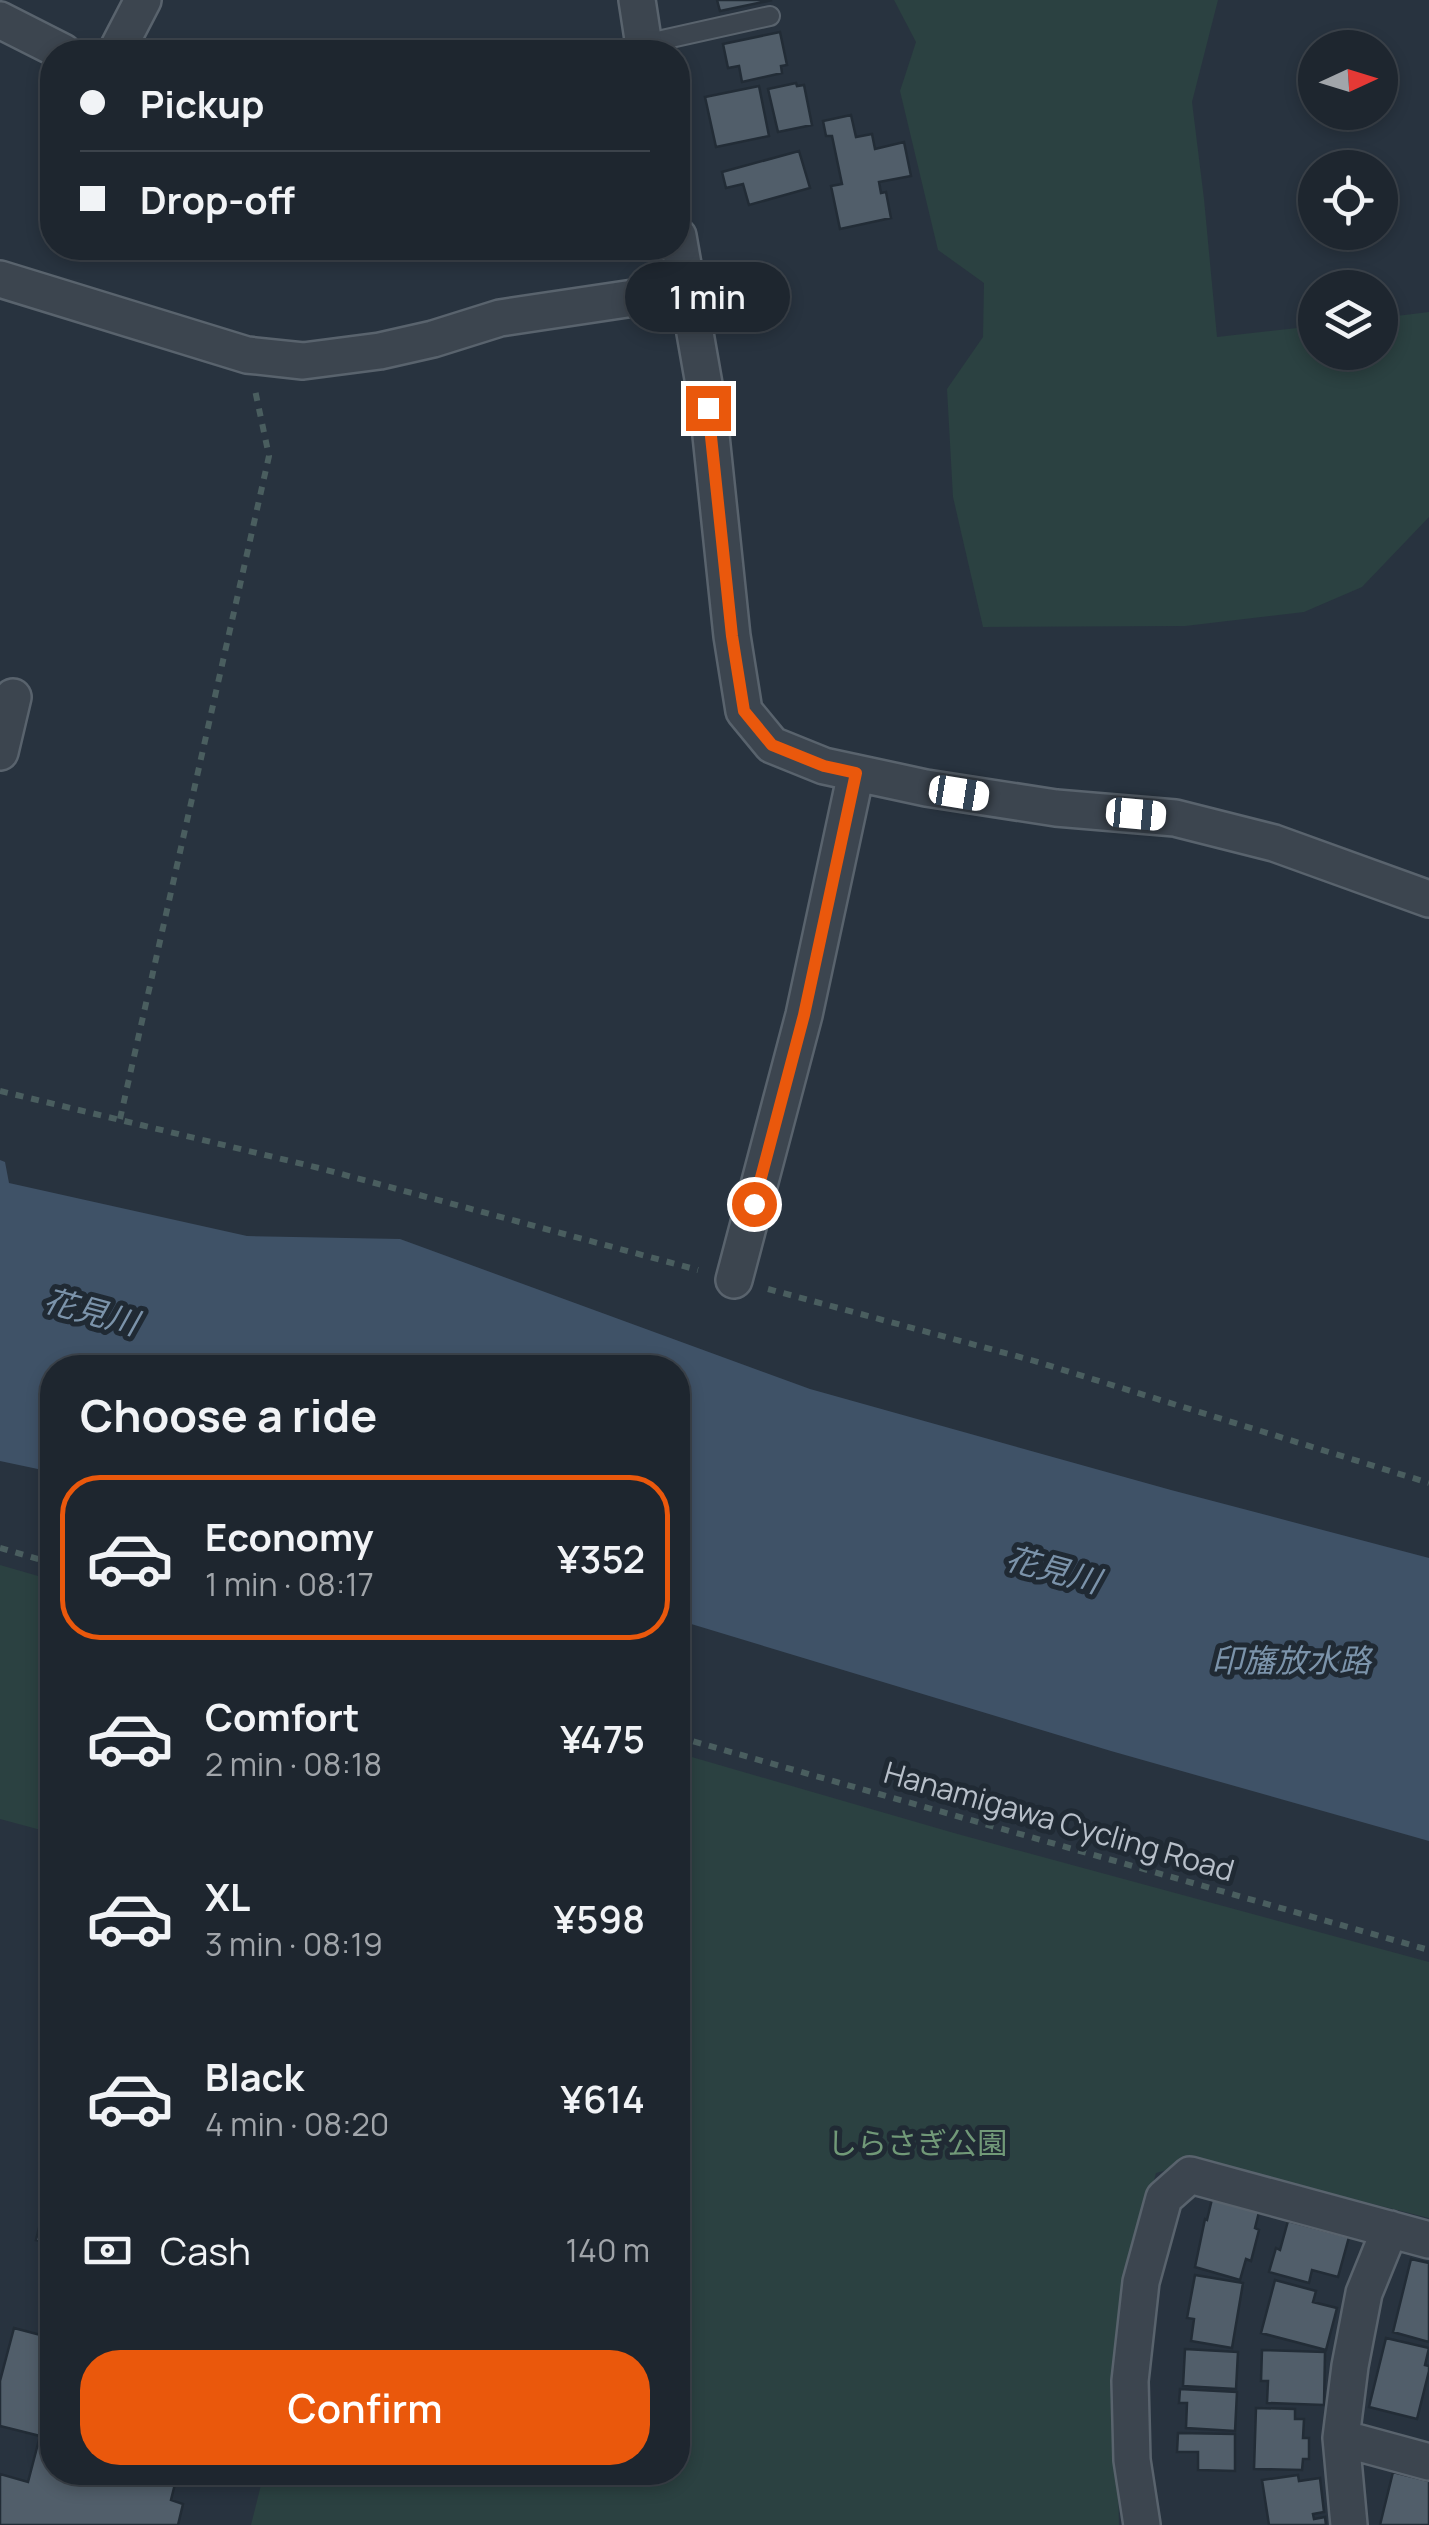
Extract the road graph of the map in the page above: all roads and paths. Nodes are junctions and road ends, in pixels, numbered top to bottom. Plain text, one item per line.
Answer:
1 (143, 0) edge
2 (637, 0) edge
3 (770, 16) dead end
4 (0, 20) edge
5 (40, 40) edge
6 (122, 40) edge
7 (643, 40) edge
8 (676, 40) edge
9 (682, 260) edge
10 (0, 278) edge
11 (687, 290) junction
12 (247, 355) junction
13 (13, 698) dead end
14 (0, 752) edge
15 (856, 773) junction
16 (1429, 899) edge
17 (120, 1119) dead end
18 (734, 1280) dead end
19 (0, 1548) edge
20 (40, 1560) edge
21 (690, 1740) edge
22 (1429, 1950) edge
23 (1390, 2230) junction
24 (1429, 2240) edge
25 (1341, 2438) junction
26 (1429, 2462) edge
27 (1142, 2525) edge
28 (1349, 2525) edge

1 - 6 street
2 - 7 street
3 - 8 lane
4 - 5 street
9 - 11 street
10 - 12 street
11 - 12 street
11 - 15 street
12 - 17 path
13 - 14 street
15 - 16 street
15 - 18 street
19 - 20 path
21 - 22 path, Hanamigawa Cycling Road
23 - 24 street
23 - 25 street
23 - 27 street
25 - 26 street
25 - 28 street

